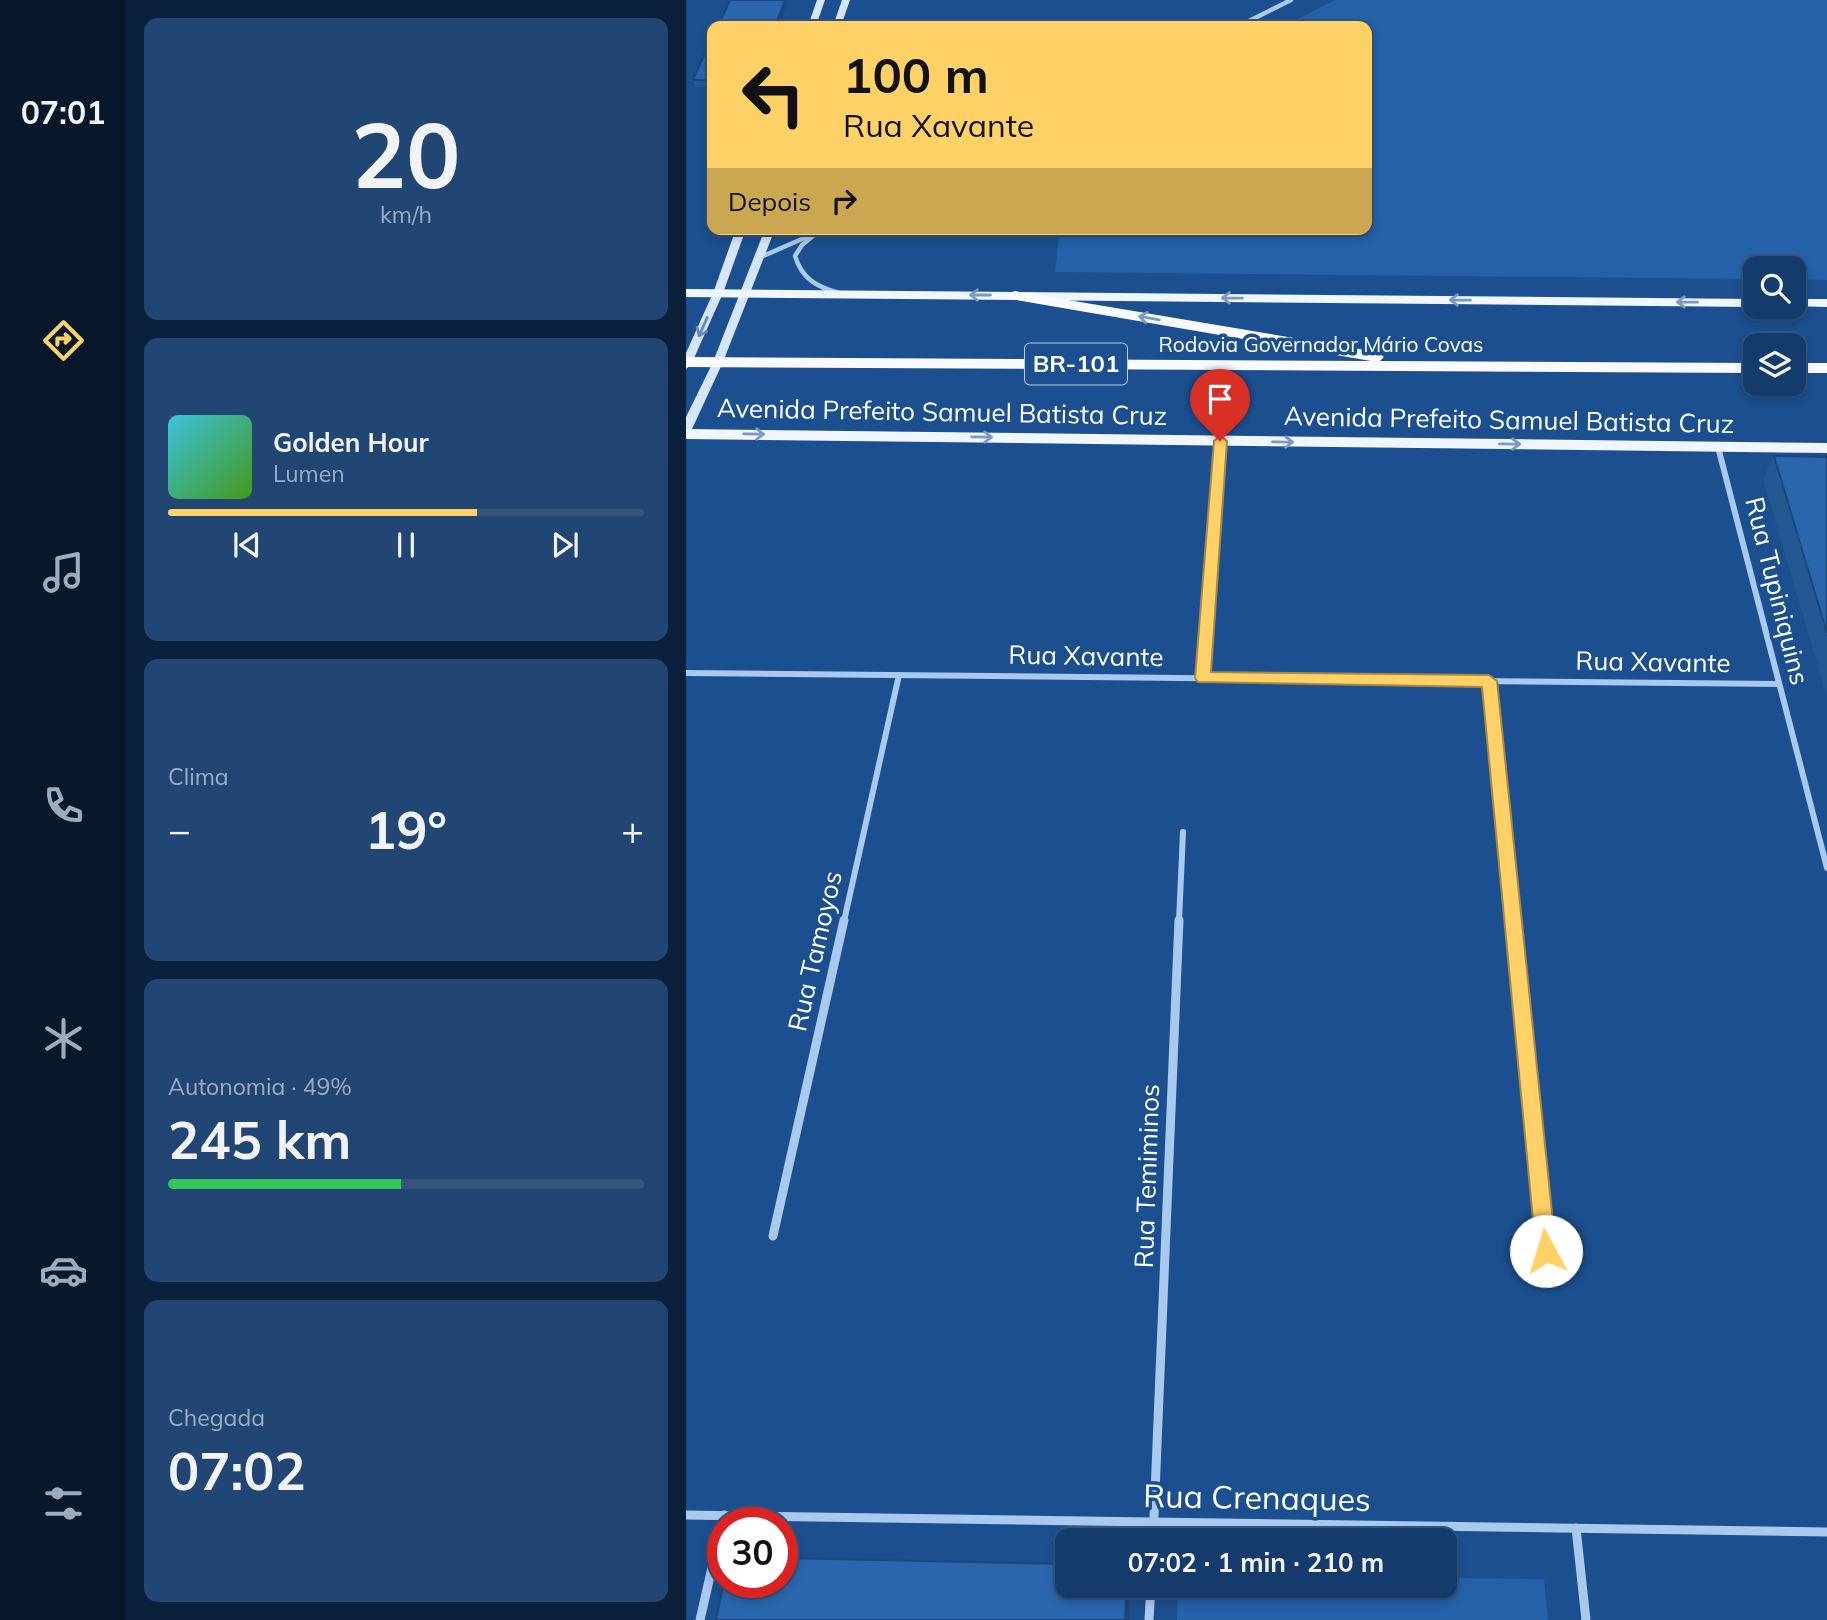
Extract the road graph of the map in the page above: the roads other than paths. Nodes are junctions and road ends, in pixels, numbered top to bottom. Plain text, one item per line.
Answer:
1 (821, 0) edge
2 (846, 0) edge
3 (1292, 0) edge
4 (814, 21) edge
5 (839, 21) edge
6 (1248, 21) edge
7 (739, 235) edge
8 (768, 235) edge
9 (811, 235) edge
10 (816, 235) edge
11 (761, 257) junction
12 (686, 293) edge
13 (718, 293) junction
14 (746, 293) junction
15 (847, 294) junction
16 (1016, 296) junction
17 (1743, 303) edge
18 (1806, 303) edge
19 (1827, 303) edge
20 (718, 362) junction
21 (686, 363) edge
22 (1434, 366) junction
23 (1743, 368) edge
24 (1806, 368) edge
25 (1827, 368) edge
26 (686, 431) edge
27 (1220, 441) junction
28 (1718, 447) junction
29 (1827, 448) edge
30 (686, 673) edge
31 (899, 675) junction
32 (1203, 678) junction
33 (1489, 681) junction
34 (1779, 684) junction
35 (1183, 832) dead end
36 (1827, 868) edge
37 (773, 1236) dead end
38 (1546, 1251) dead end
39 (686, 1515) edge
40 (707, 1516) edge
41 (798, 1517) edge
42 (1154, 1522) junction
43 (1154, 1528) edge
44 (1576, 1528) junction
45 (1827, 1532) edge
46 (707, 1590) edge
47 (1150, 1598) edge
48 (700, 1620) edge
49 (1149, 1620) edge
50 (1586, 1620) edge

1 - 4 main road
2 - 5 main road
3 - 6 street
7 - 13 main road
8 - 11 main road
9 - 11 street
10 - 15 street
11 - 14 main road
12 - 13 main road
13 - 14 main road
13 -> 21 main road
14 - 15 main road
14 - 20 main road
16 -> 15 main road
17 -> 16 main road
22 -> 16 highway
18 - 19 main road
20 - 21 highway, BR-101
20 - 22 highway, Rodovia Governador Mário Covas / BR-101
20 - 26 main road
22 - 23 highway, Rodovia Governador Mário Covas / BR-101
24 - 25 highway
26 -> 27 main road, Avenida Prefeito Samuel Batista Cruz
27 -> 28 main road, Avenida Prefeito Samuel Batista Cruz
27 - 32 street
28 - 29 main road, Avenida Prefeito Samuel Batista Cruz
28 - 34 street, Rua Tupiniquins
30 - 31 street, Rua Xavante
31 - 32 street, Rua Xavante
31 - 37 street, Rua Tamoyos
32 - 33 street, Rua Xavante
33 - 34 street, Rua Xavante
33 - 38 street
34 - 36 street, Rua Tupiniquins
35 - 42 street, Rua Temiminos
39 - 40 street, Rua Crenaques
41 - 42 street, Rua Crenaques
42 - 43 street, Rua Temiminos
42 - 44 street, Rua Crenaques
44 - 45 street, Rua Crenaques
44 - 50 street
46 - 48 street
47 - 49 street

